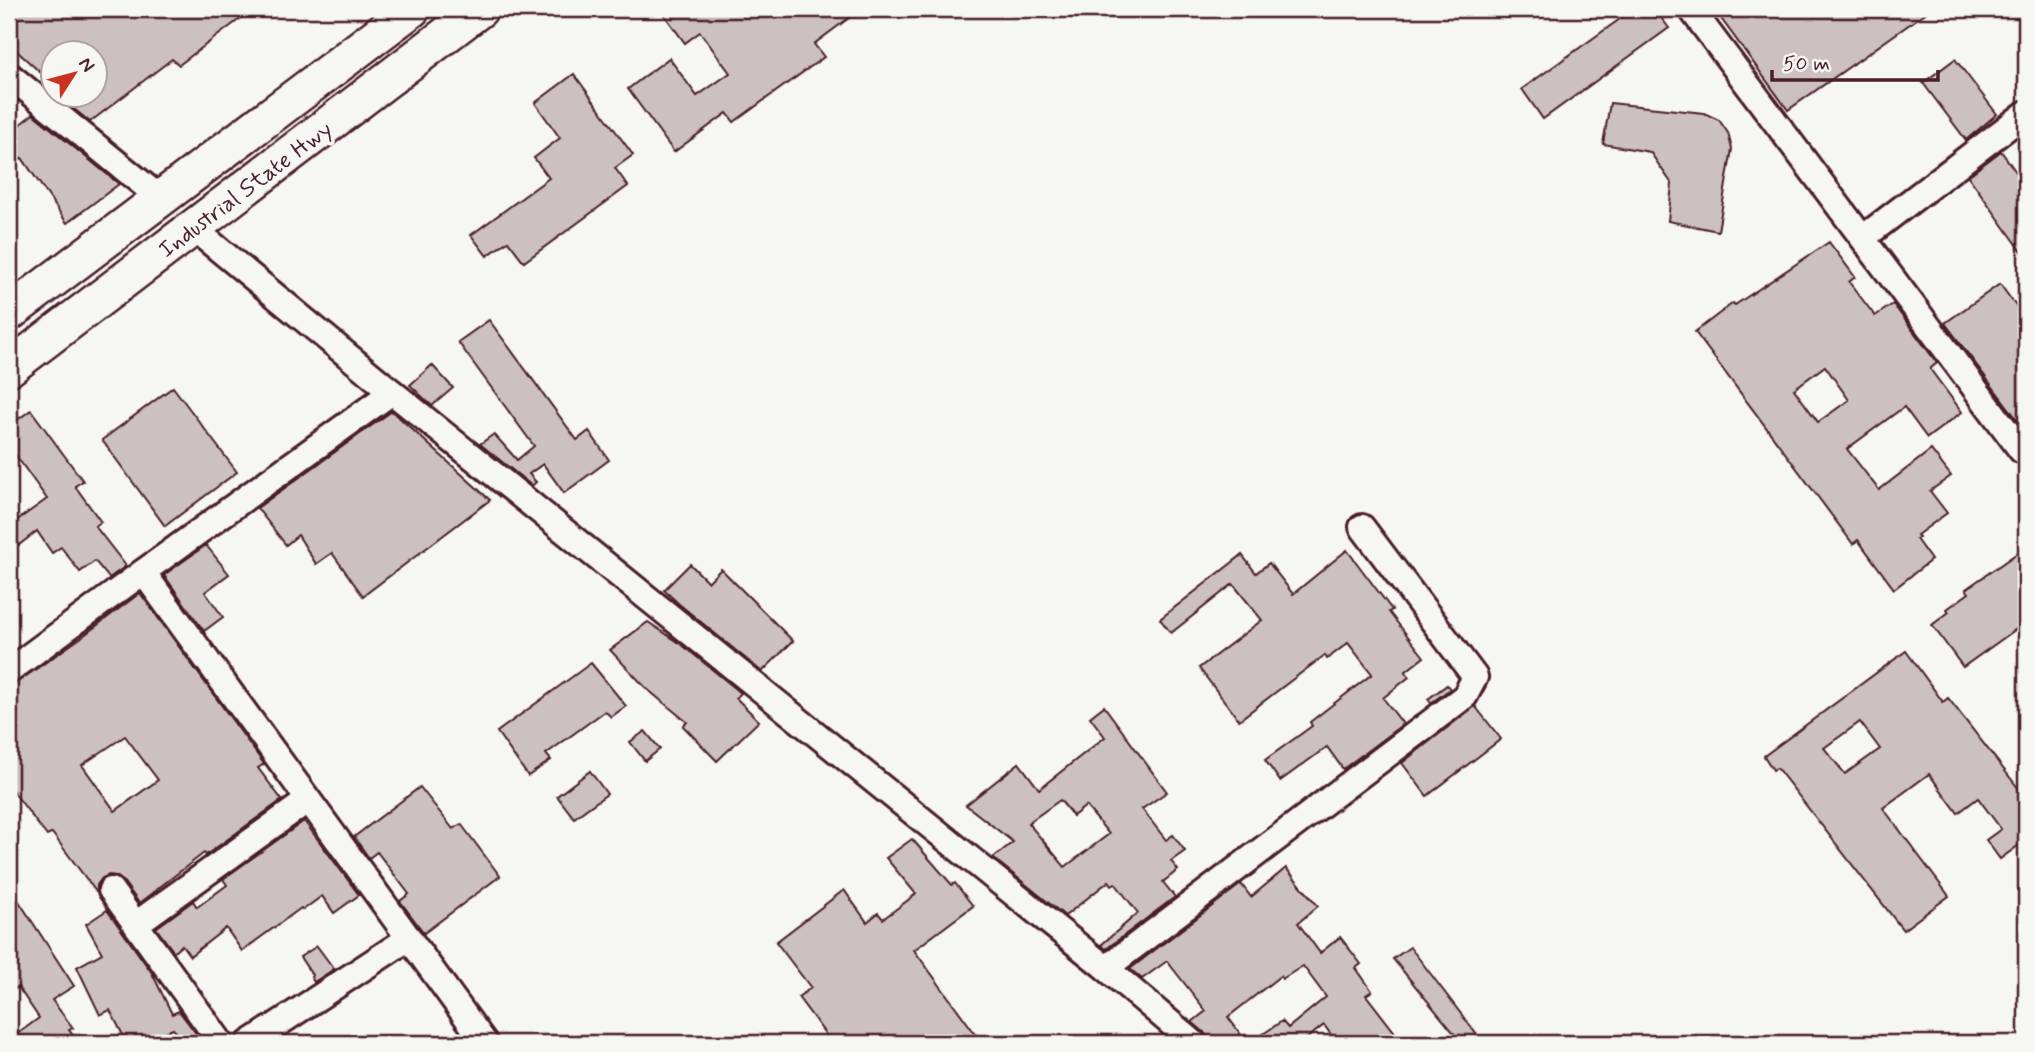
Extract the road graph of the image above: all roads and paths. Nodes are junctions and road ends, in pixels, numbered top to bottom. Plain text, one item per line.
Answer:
1 (412, 9) edge
2 (480, 9) edge
3 (1691, 9) edge
4 (329, 71) junction
5 (9, 75) edge
6 (355, 104) junction
7 (2026, 113) edge
8 (160, 198) junction
9 (193, 228) junction
10 (1864, 237) junction
11 (9, 313) edge
12 (9, 321) edge
13 (20, 360) edge
14 (392, 392) junction
15 (2026, 446) edge
16 (1362, 527) dead end
17 (143, 572) junction
18 (9, 671) edge
19 (308, 800) junction
20 (111, 890) dead end
21 (136, 925) junction
22 (409, 938) junction
23 (1106, 968) junction
24 (221, 1043) edge
25 (248, 1043) edge
26 (485, 1043) edge
27 (1194, 1043) edge

1 - 4 main road, Industrial State Hwy
2 - 6 main road, Industrial State Hwy
3 - 10 street
4 - 6 main road
4 - 8 main road, Industrial State Hwy
5 - 8 street
6 - 9 main road, Industrial State Hwy
7 - 10 street
8 - 11 main road, Industrial State Hwy
9 - 13 main road, Industrial State Hwy
9 - 14 street
10 - 15 street
12 - 13 main road
14 - 17 street
14 - 23 street
16 - 23 street
17 - 18 street
17 - 19 street
19 - 21 street
19 - 22 street
20 - 21 street
21 - 24 street
22 - 25 street
22 - 26 street
23 - 27 street

